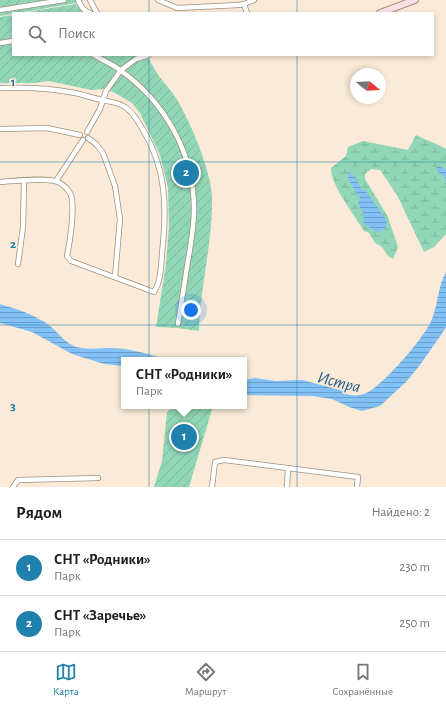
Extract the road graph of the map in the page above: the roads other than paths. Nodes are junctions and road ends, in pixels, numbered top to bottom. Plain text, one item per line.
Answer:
1 (64, 0) edge
2 (78, 0) edge
3 (90, 0) edge
4 (158, 0) edge
5 (254, 0) edge
6 (415, 0) edge
7 (244, 4) junction
8 (0, 10) edge
9 (87, 12) edge
10 (96, 12) edge
11 (247, 12) edge
12 (383, 12) edge
13 (12, 41) edge
14 (0, 43) edge
15 (96, 56) edge
16 (146, 56) edge
17 (121, 70) junction
18 (0, 88) edge
19 (104, 101) junction
20 (0, 129) edge
21 (87, 132) junction
22 (82, 138) junction
23 (88, 138) junction
24 (24, 180) junction
25 (56, 181) junction
26 (0, 182) edge
27 (18, 264) dead end
28 (115, 277) junction
29 (178, 324) dead end
30 (288, 469) junction
31 (98, 478) dead end
32 (13, 487) edge
33 (212, 487) edge
34 (287, 487) edge
35 (357, 487) edge

1 - 8 street
2 - 9 street
3 - 10 street
4 - 7 street
5 - 7 street
6 - 12 street
7 - 11 street
13 - 14 street
15 - 17 street
16 - 17 street
17 - 19 street
17 - 29 street
18 - 19 street
19 - 21 street
19 - 28 street
20 - 22 street
21 - 22 street
21 - 23 street
22 - 23 street
22 - 25 street
23 - 28 street
24 - 25 street
24 - 26 street
24 - 27 street
25 - 28 street
30 - 33 street
30 - 34 street
30 - 35 street
31 - 32 street

